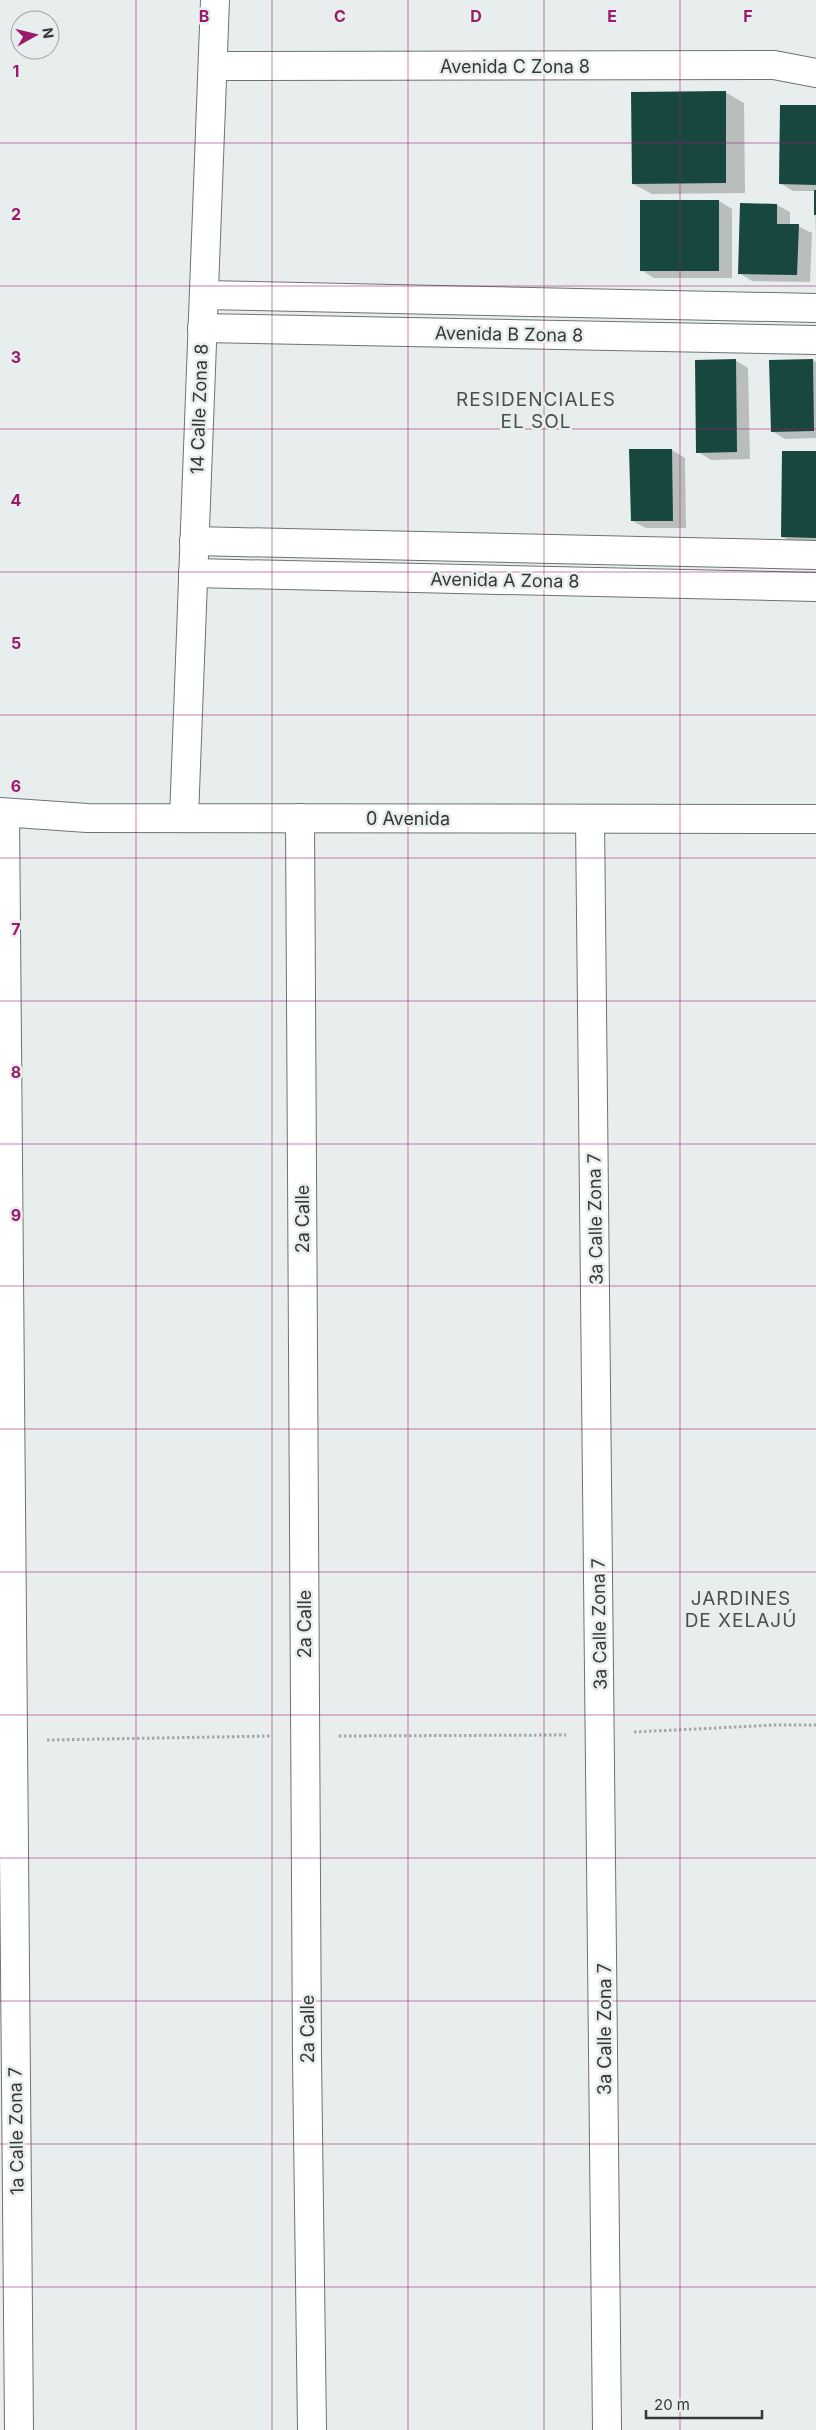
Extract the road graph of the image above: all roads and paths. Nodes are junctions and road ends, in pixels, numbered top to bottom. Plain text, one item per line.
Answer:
1 (215, 0) edge
2 (212, 66) junction
3 (816, 73) edge
4 (204, 295) junction
5 (816, 308) edge
6 (202, 328) junction
7 (816, 340) edge
8 (194, 541) junction
9 (816, 555) edge
10 (193, 573) junction
11 (816, 587) edge
12 (3, 813) edge
13 (184, 818) junction
14 (300, 818) junction
15 (590, 818) junction
16 (816, 819) edge
17 (816, 1725) edge
18 (601, 1734) junction
19 (305, 1736) junction
20 (12, 1740) junction
21 (19, 2430) edge
22 (312, 2430) edge
23 (607, 2430) edge

1 - 2 street, 14 Calle Zona 8
2 - 3 street, Avenida C Zona 8
2 - 4 street, 14 Calle Zona 8
4 - 5 street, Avenida B Zona 8
4 - 6 street, 14 Calle Zona 8
6 - 7 street, Avenida B Zona 8
6 - 8 street, 14 Calle Zona 8
8 - 9 street, Avenida A Zona 8
8 - 10 street, 14 Calle Zona 8
10 - 11 street, Avenida A Zona 8
10 - 13 street, 14 Calle Zona 8
12 - 13 street, 0 Avenida
12 - 20 street, 1a Calle Zona 7
13 - 14 street, 0 Avenida
14 - 15 street, 0 Avenida
14 - 19 street, 2a Calle
15 - 16 street, 0 Avenida
15 - 18 street, 3a Calle Zona 7
17 - 18 path
18 - 19 path
18 - 23 street, 3a Calle Zona 7
19 - 20 path
19 - 22 street, 2a Calle
20 - 21 street, 1a Calle Zona 7

